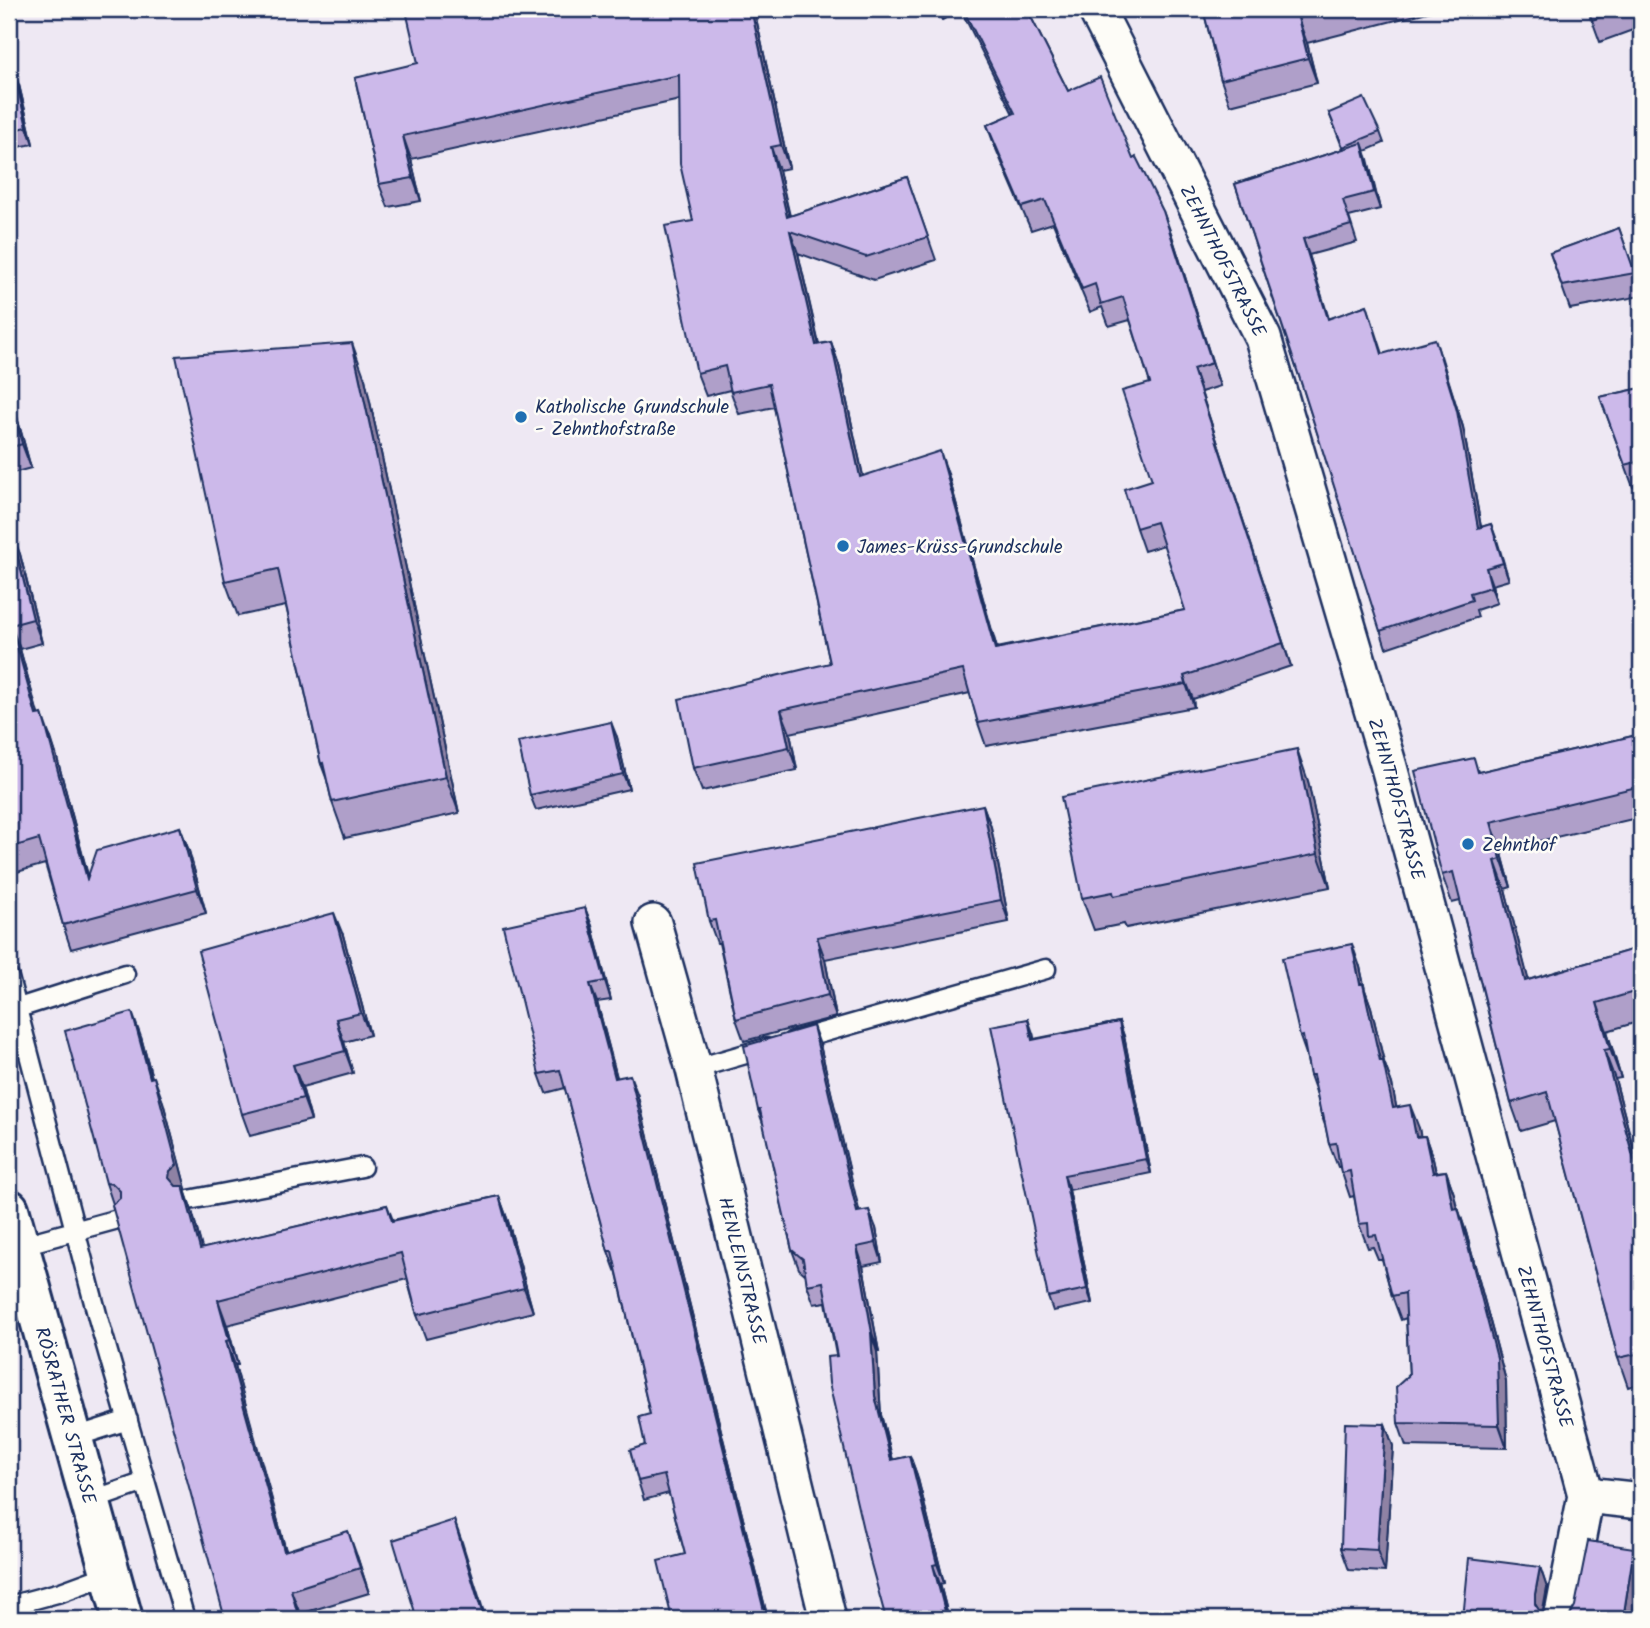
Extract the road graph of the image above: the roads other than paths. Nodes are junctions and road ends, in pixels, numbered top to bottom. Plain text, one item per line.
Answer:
1 (1096, 9) edge
2 (653, 923) dead end
3 (1046, 969) dead end
4 (125, 974) dead end
5 (9, 978) edge
6 (13, 1009) edge
7 (694, 1069) junction
8 (362, 1167) dead end
9 (189, 1200) edge
10 (9, 1209) edge
11 (118, 1219) edge
12 (75, 1230) junction
13 (19, 1246) junction
14 (128, 1420) junction
15 (72, 1438) junction
16 (145, 1482) junction
17 (1586, 1495) junction
18 (90, 1501) junction
19 (1641, 1501) edge
20 (110, 1574) junction
21 (9, 1606) edge
22 (123, 1619) edge
23 (185, 1619) edge
24 (828, 1619) edge
25 (1562, 1619) edge

1 - 17 street, ZEHNTHOFSTRASSE
2 - 7 street, HENLEINSTRASSE
3 - 7 lane
4 - 6 lane
5 - 6 lane
6 - 12 lane
7 - 24 street, HENLEINSTRASSE
8 - 9 lane
10 - 13 main road, RÖSRATHER STRASSE
11 - 12 lane
12 - 13 lane
12 - 14 lane
13 - 15 main road, RÖSRATHER STRASSE
14 - 15 lane
14 - 16 lane
15 - 18 main road, RÖSRATHER STRASSE
16 - 18 lane
16 - 23 lane
17 - 19 street
17 - 25 street, ZEHNTHOFSTRASSE
18 - 20 main road, RÖSRATHER STRASSE
20 - 21 lane
20 - 22 main road, RÖSRATHER STRASSE

